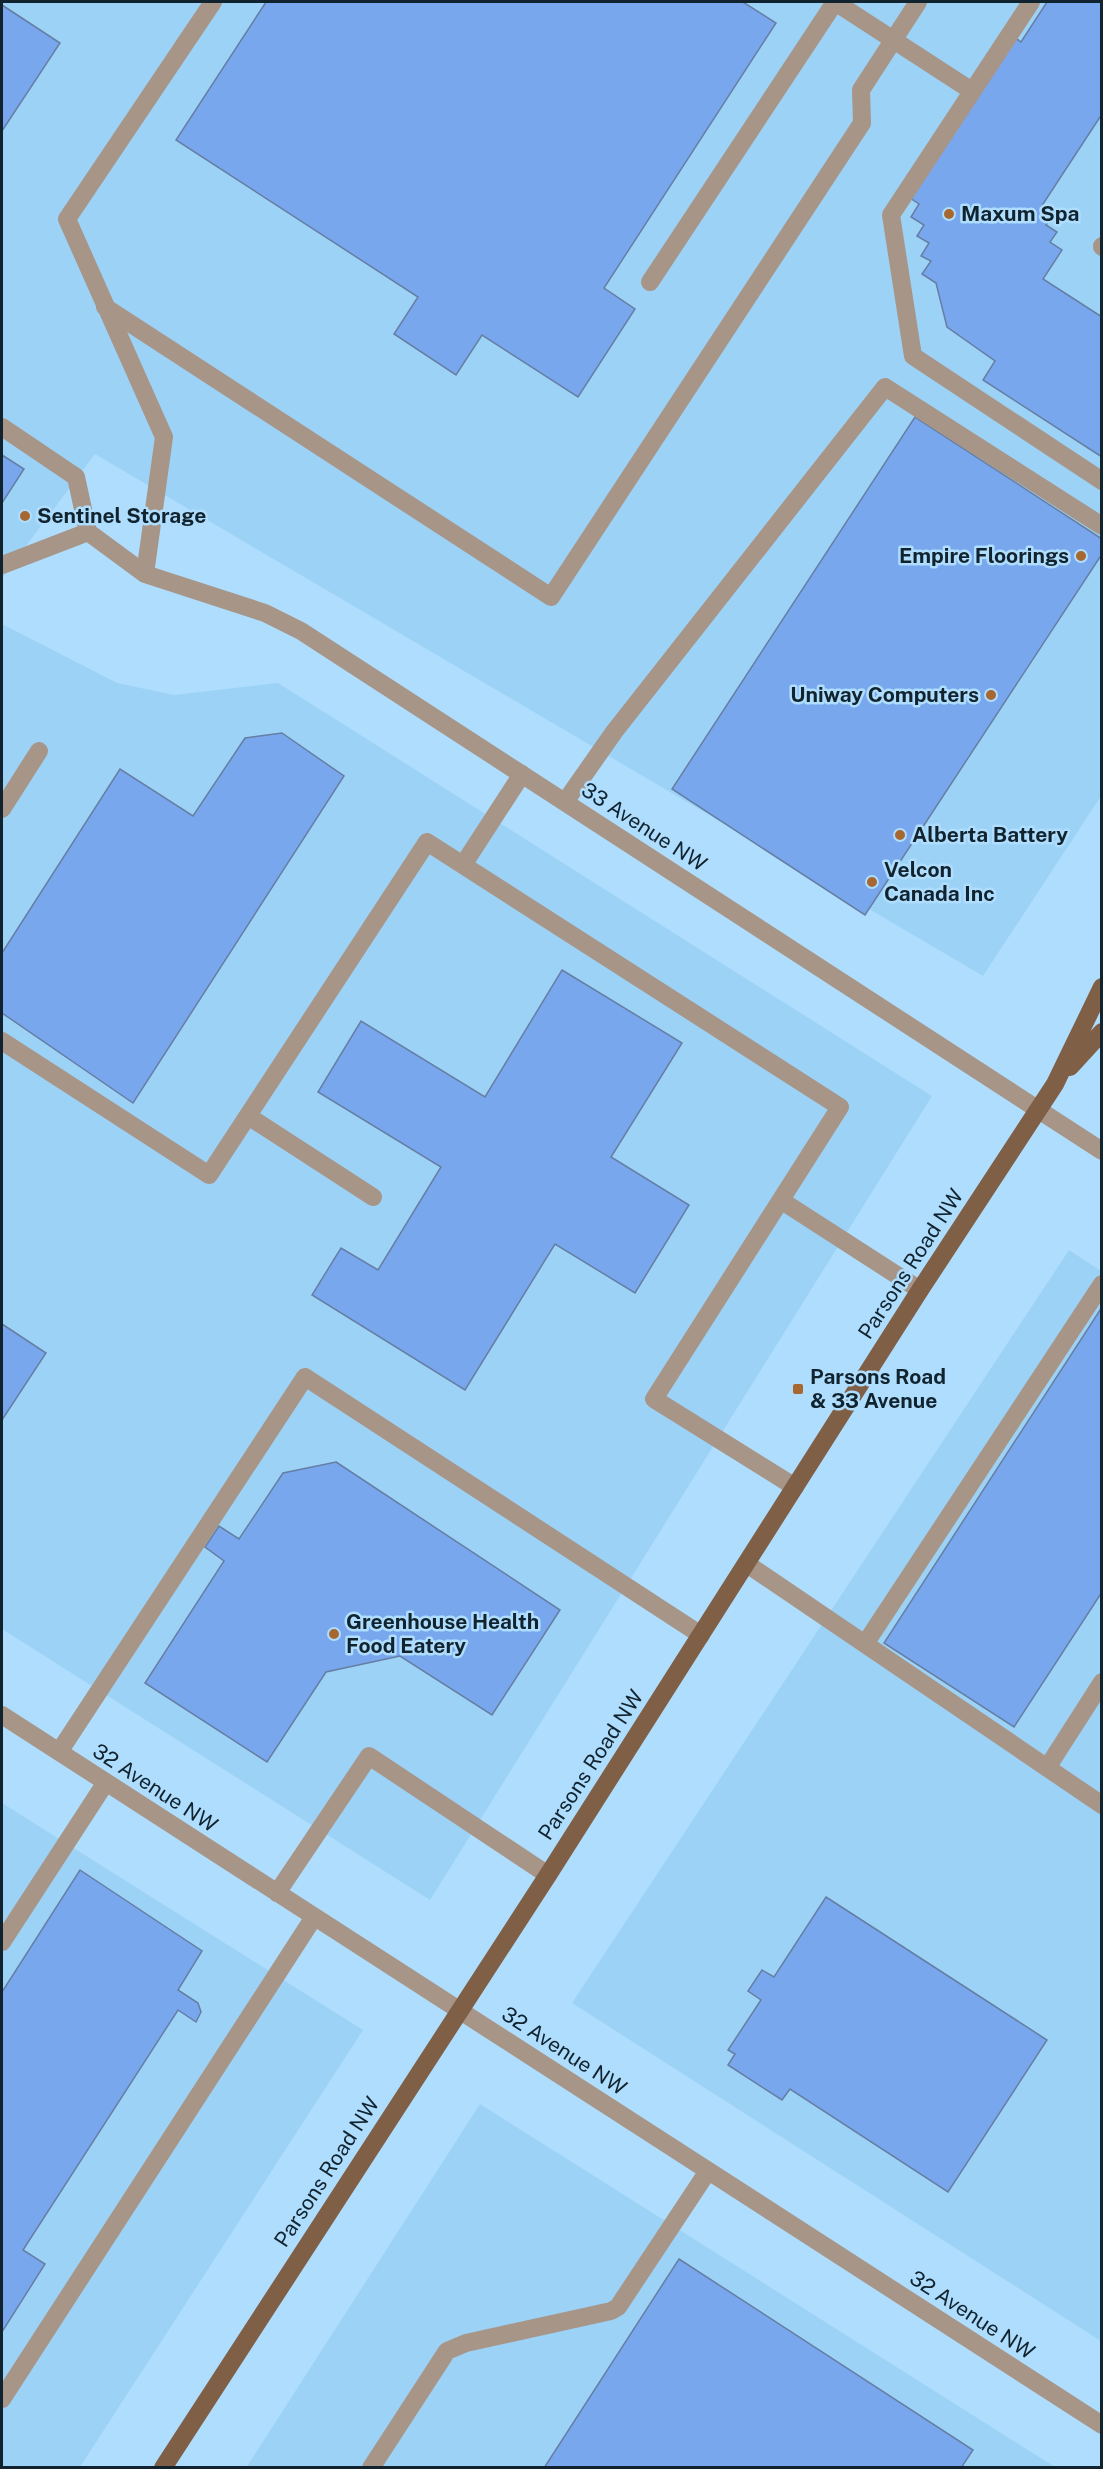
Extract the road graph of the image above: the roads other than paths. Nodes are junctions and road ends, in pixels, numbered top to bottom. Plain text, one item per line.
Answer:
1 (835, 2) edge
2 (918, 2) edge
3 (1031, 2) edge
4 (205, 4) edge
5 (894, 39) junction
6 (972, 91) junction
7 (650, 282) dead end
8 (105, 308) junction
9 (2, 427) edge
10 (1101, 481) edge
11 (1101, 526) edge
12 (88, 532) junction
13 (2, 565) edge
14 (145, 574) junction
15 (39, 751) dead end
16 (522, 774) junction
17 (565, 802) junction
18 (2, 808) edge
19 (463, 865) junction
20 (1101, 987) edge
21 (1101, 1032) edge
22 (2, 1041) edge
23 (1054, 1084) junction
24 (1038, 1110) junction
25 (248, 1116) junction
26 (1101, 1151) edge
27 (373, 1197) dead end
28 (782, 1201) junction
29 (1101, 1284) edge
30 (920, 1290) junction
31 (795, 1487) junction
32 (747, 1564) junction
33 (701, 1635) junction
34 (865, 1644) junction
35 (1101, 1682) edge
36 (2, 1715) edge
37 (59, 1752) junction
38 (1047, 1768) junction
39 (106, 1782) junction
40 (1101, 1805) edge
41 (548, 1875) junction
42 (277, 1893) junction
43 (314, 1917) junction
44 (2, 1942) edge
45 (459, 2010) junction
46 (708, 2171) junction
47 (2, 2399) edge
48 (1101, 2425) edge
49 (164, 2468) edge
50 (371, 2468) edge

1 - 5 street
1 - 7 street
2 - 5 street
3 - 6 street
4 - 8 street
5 - 6 street
5 - 8 street
6 - 10 street
8 - 14 street
9 - 12 street
11 - 17 street
12 - 13 street
12 - 14 street, 33 Avenue NW
14 - 16 street, 33 Avenue NW
15 - 18 street
16 - 17 street, 33 Avenue NW
16 - 19 street
17 - 24 street, 33 Avenue NW
19 - 25 street
19 - 28 street
20 - 23 main road, Parsons Road NW
21 - 23 main road, Parsons Road NW
22 - 25 street
23 - 24 main road, Parsons Road NW
24 - 26 street, 33 Avenue NW
24 - 30 main road, Parsons Road NW
25 - 27 street
28 - 30 street
28 - 31 street
29 - 34 street
30 - 31 main road, Parsons Road NW
31 - 32 main road, Parsons Road NW
32 - 33 main road, Parsons Road NW
32 - 34 street
33 - 37 street
33 - 41 main road, Parsons Road NW
34 - 38 street
35 - 38 street
36 - 37 street, 32 Avenue NW
37 - 39 street, 32 Avenue NW
38 - 40 street
39 - 42 street, 32 Avenue NW
39 - 44 street
41 - 42 street
41 - 45 main road, Parsons Road NW
42 - 43 street, 32 Avenue NW
43 - 45 street, 32 Avenue NW
43 - 47 street
45 - 46 street, 32 Avenue NW
45 - 49 main road, Parsons Road NW
46 - 48 street, 32 Avenue NW
46 - 50 street

